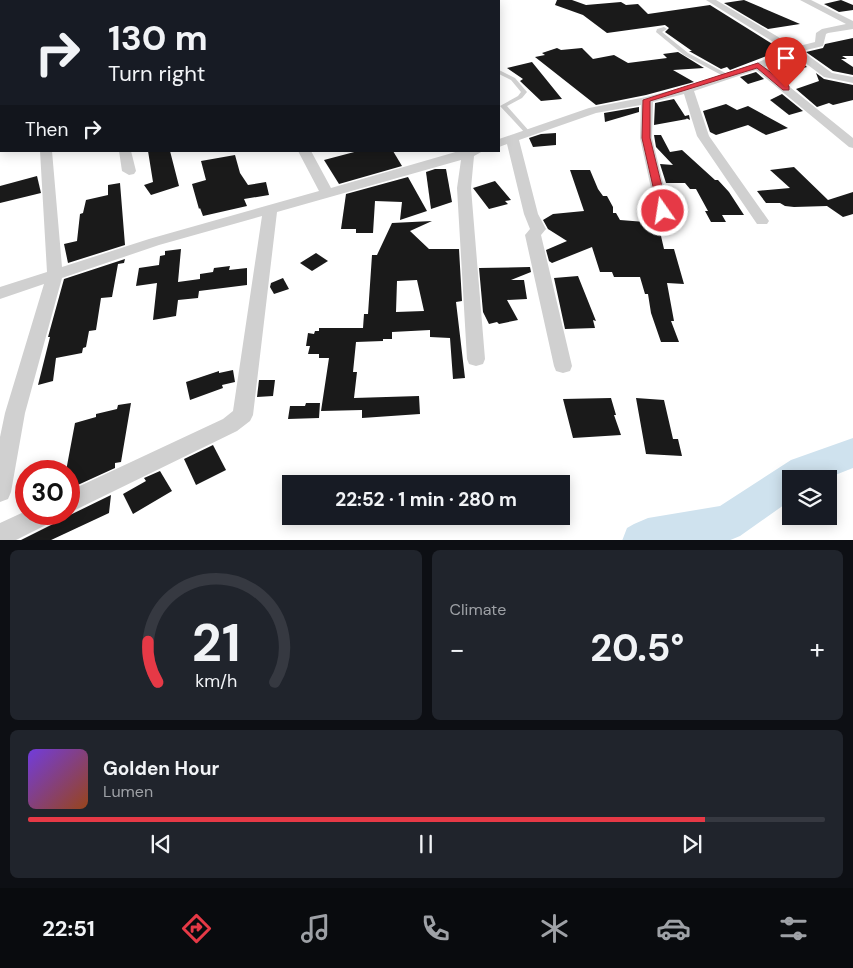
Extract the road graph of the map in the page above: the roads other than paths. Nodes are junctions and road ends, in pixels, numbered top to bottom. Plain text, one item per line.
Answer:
1 (710, 0) edge
2 (804, 0) edge
3 (853, 25) edge
4 (664, 29) dead end
5 (794, 50) junction
6 (758, 66) junction
7 (500, 72) edge
8 (727, 76) junction
9 (853, 80) edge
10 (688, 89) junction
11 (646, 100) junction
12 (513, 138) edge
13 (853, 144) edge
14 (46, 152) edge
15 (125, 152) edge
16 (305, 152) edge
17 (470, 152) edge
18 (129, 171) dead end
19 (327, 194) junction
20 (270, 211) junction
21 (663, 211) dead end
22 (762, 221) dead end
23 (55, 275) junction
24 (0, 293) edge
25 (476, 359) dead end
26 (563, 366) dead end
27 (0, 492) edge
28 (80, 497) edge
29 (21, 525) edge
30 (0, 535) edge

1 - 5 street
2 - 3 street
3 - 5 street
4 - 8 lane
5 - 6 street
5 - 9 street
6 - 8 street
6 - 13 street
7 - 12 lane
8 - 10 street
10 - 11 street
10 - 22 street
11 - 12 street
11 - 21 street
12 - 26 street
14 - 23 street
15 - 18 street
16 - 19 street
17 - 19 street
17 - 25 street
19 - 20 street
20 - 23 street
20 - 28 street
23 - 24 street
23 - 27 street
29 - 30 street

